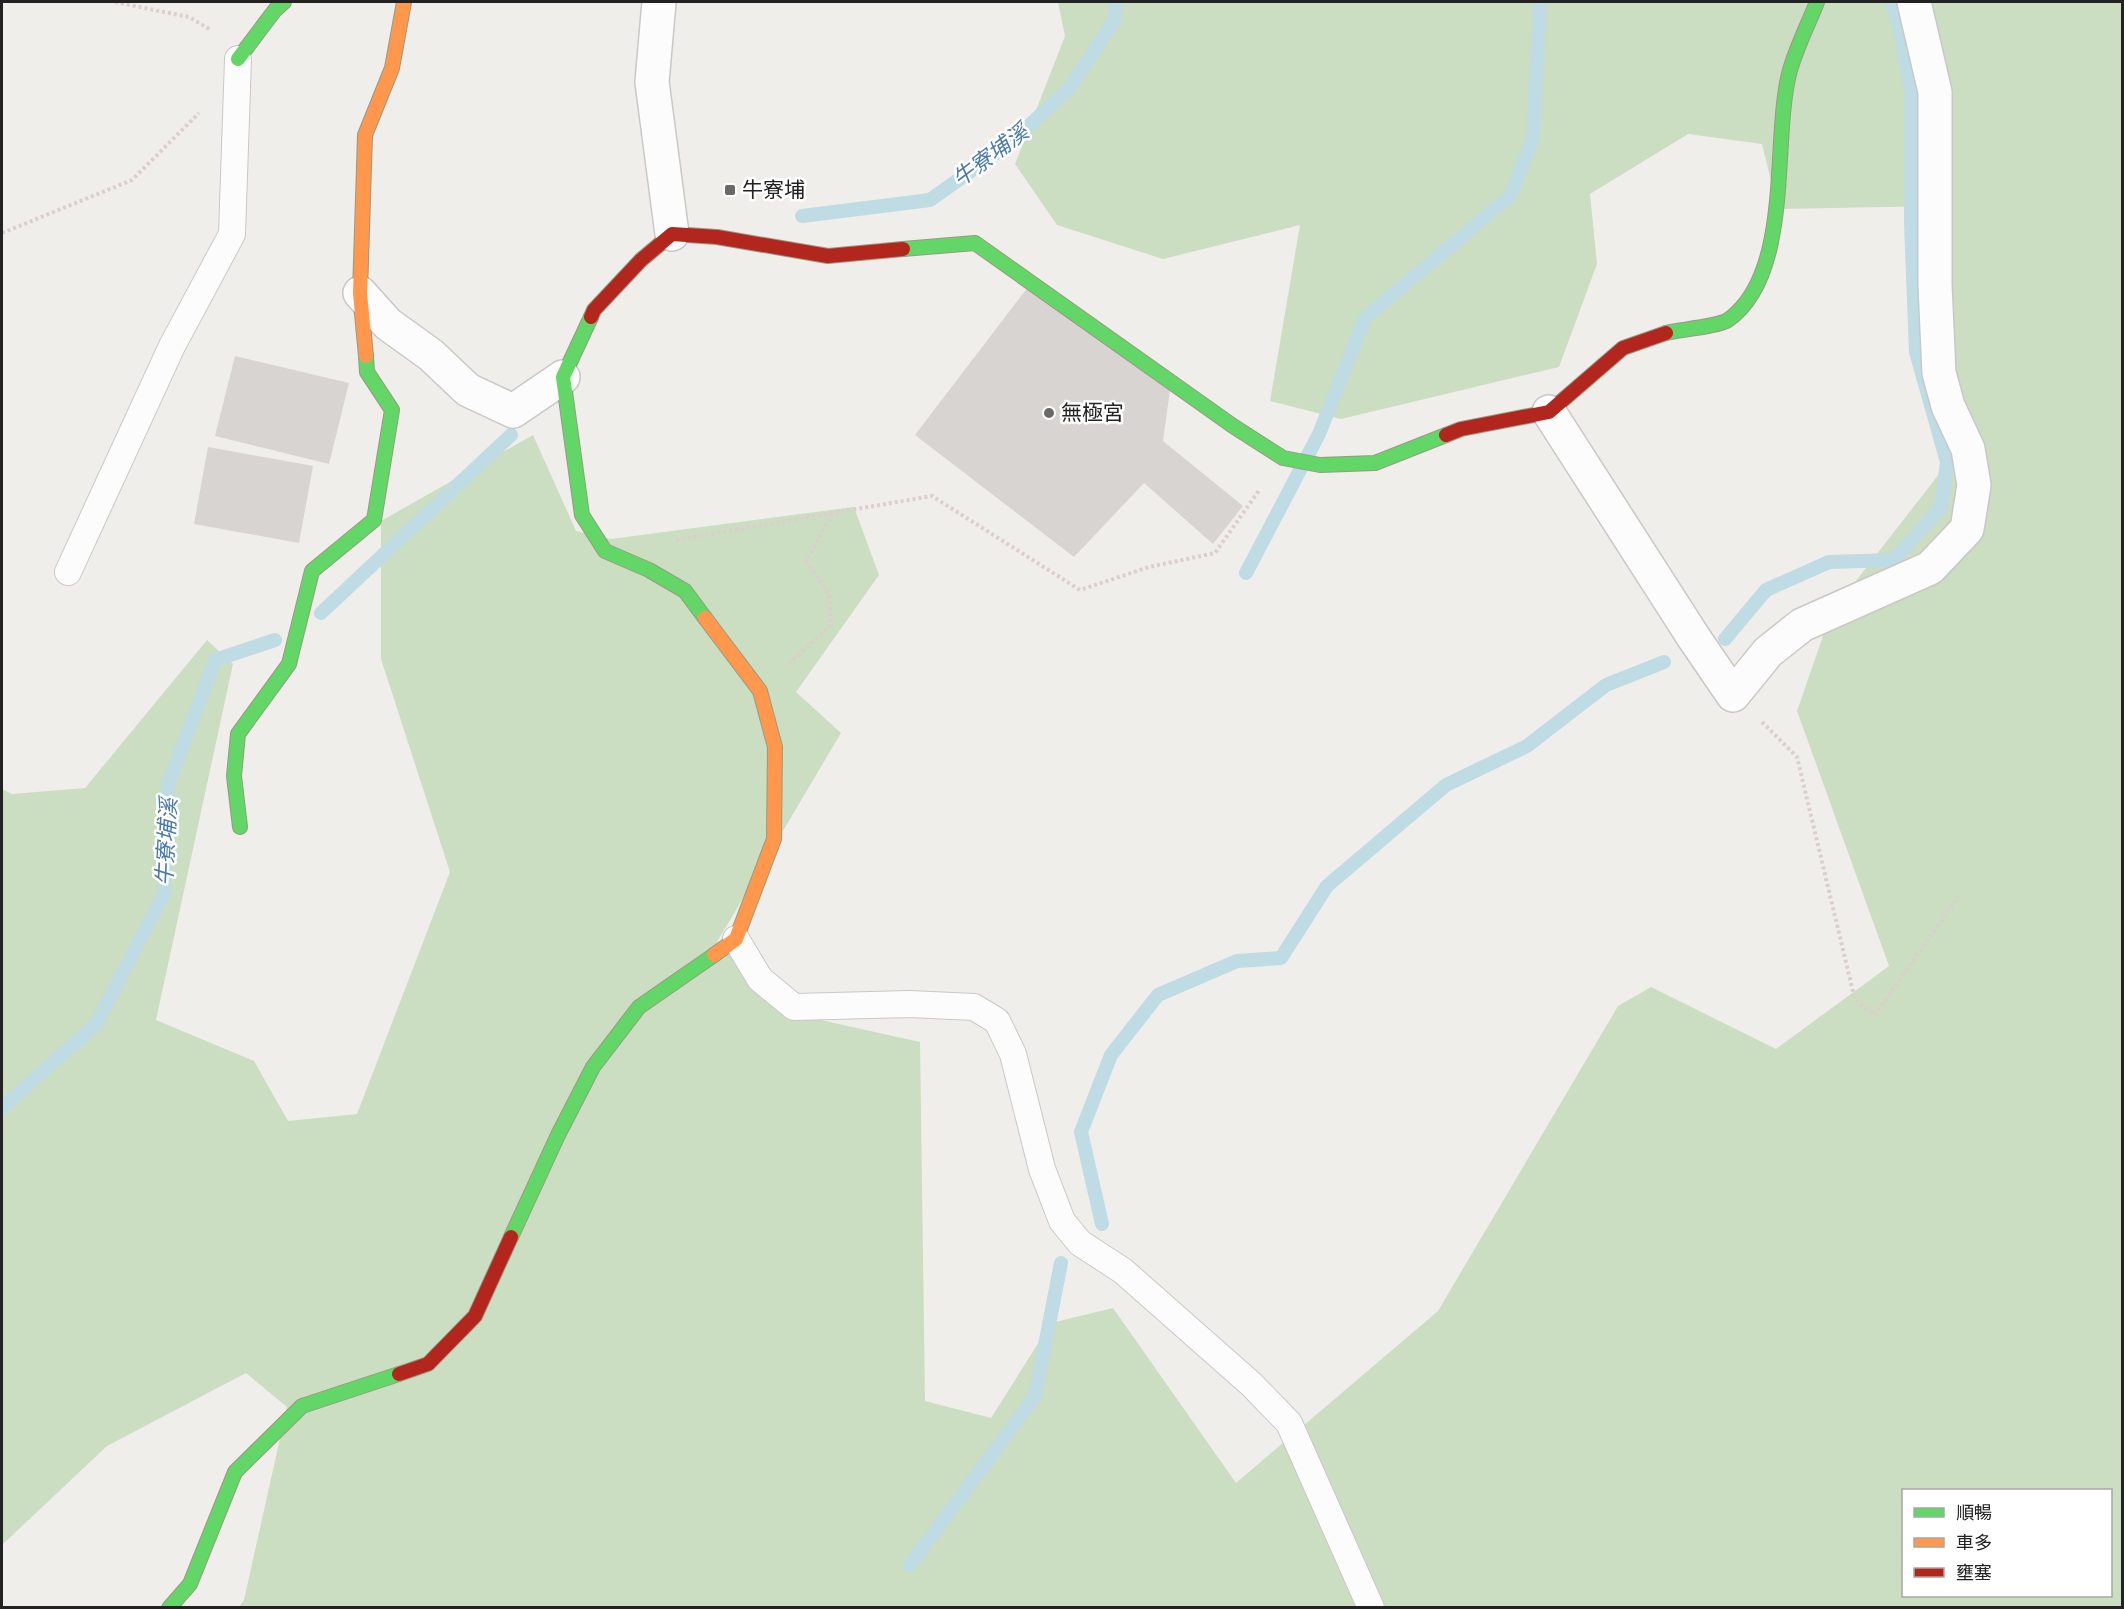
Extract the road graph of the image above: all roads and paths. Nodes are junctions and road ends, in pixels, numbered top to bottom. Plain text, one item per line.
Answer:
1 (115, 2) edge
2 (284, 2) edge
3 (404, 2) edge
4 (659, 2) edge
5 (1817, 2) edge
6 (1914, 2) edge
7 (238, 59) junction
8 (201, 110) dead end
9 (2, 233) edge
10 (672, 234) junction
11 (360, 293) junction
12 (564, 377) junction
13 (1549, 412) junction
14 (1283, 458) junction
15 (832, 514) junction
16 (673, 540) dead end
17 (68, 572) dead end
18 (760, 691) junction
19 (1733, 695) junction
20 (240, 827) dead end
21 (1958, 897) dead end
22 (736, 939) junction
23 (168, 1608) edge
24 (1371, 1608) edge

1 - 7 path
2 - 7 street
3 - 11 street
4 - 10 street
5 - 13 street
6 - 19 street
7 - 17 lane
8 - 9 path
10 - 12 street
10 - 14 street
11 - 12 street
11 - 20 street
12 - 18 street
13 - 14 street
13 - 19 street
14 - 15 path
15 - 16 path
15 - 18 path
18 - 22 street
19 - 21 path
22 - 23 street
22 - 24 lane

